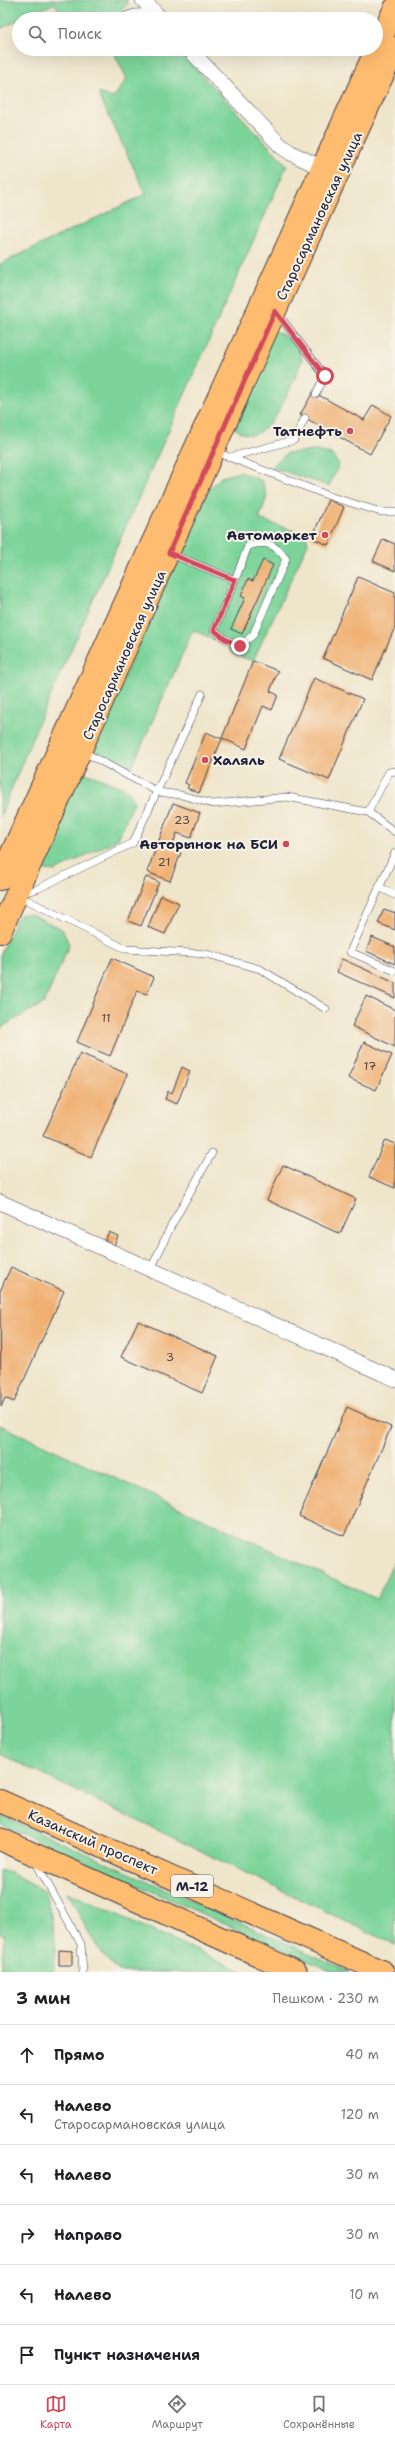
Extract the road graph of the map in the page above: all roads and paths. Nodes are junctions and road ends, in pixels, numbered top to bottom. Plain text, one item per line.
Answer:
1 (143, 0) edge
2 (395, 8) edge
3 (155, 12) edge
4 (383, 34) edge
5 (197, 56) edge
6 (373, 56) edge
7 (393, 57) edge
8 (322, 168) junction
9 (275, 311) junction
10 (316, 394) dead end
11 (305, 418) dead end
12 (222, 454) junction
13 (395, 512) edge
14 (169, 553) junction
15 (235, 580) junction
16 (202, 694) dead end
17 (82, 751) junction
18 (395, 771) edge
19 (158, 792) junction
20 (368, 812) junction
21 (395, 832) edge
22 (395, 853) edge
23 (0, 879) edge
24 (379, 888) junction
25 (17, 895) junction
26 (395, 895) edge
27 (0, 932) edge
28 (395, 971) edge
29 (326, 1009) dead end
30 (212, 1153) dead end
31 (0, 1202) edge
32 (150, 1271) junction
33 (395, 1379) edge
34 (0, 1800) edge
35 (0, 1839) edge
36 (30, 1852) junction
37 (288, 1971) edge
38 (83, 1972) edge
39 (383, 1972) edge

1 - 3 street
2 - 4 main road, Старосармановская улица
5 - 8 street
6 - 8 main road, Старосармановская улица
7 - 9 main road, Старосармановская улица
8 - 23 main road, Старосармановская улица
9 - 10 lane
9 - 12 main road, Старосармановская улица
11 - 12 lane
12 - 13 lane
12 - 14 main road, Старосармановская улица
14 - 15 lane
14 - 17 main road, Старосармановская улица
15 - 15 lane
16 - 19 lane
17 - 19 lane
17 - 25 main road, Старосармановская улица
18 - 20 lane
19 - 20 lane
19 - 25 lane
20 - 21 lane
22 - 24 lane
24 - 26 lane
24 - 28 lane
25 - 27 main road, Старосармановская улица
25 - 29 lane
30 - 32 lane
31 - 32 street
32 - 33 street
34 - 39 main road, Казанский проспект / М-12
35 - 36 main road, М-12
36 - 37 main road, М-12
36 - 38 lane

